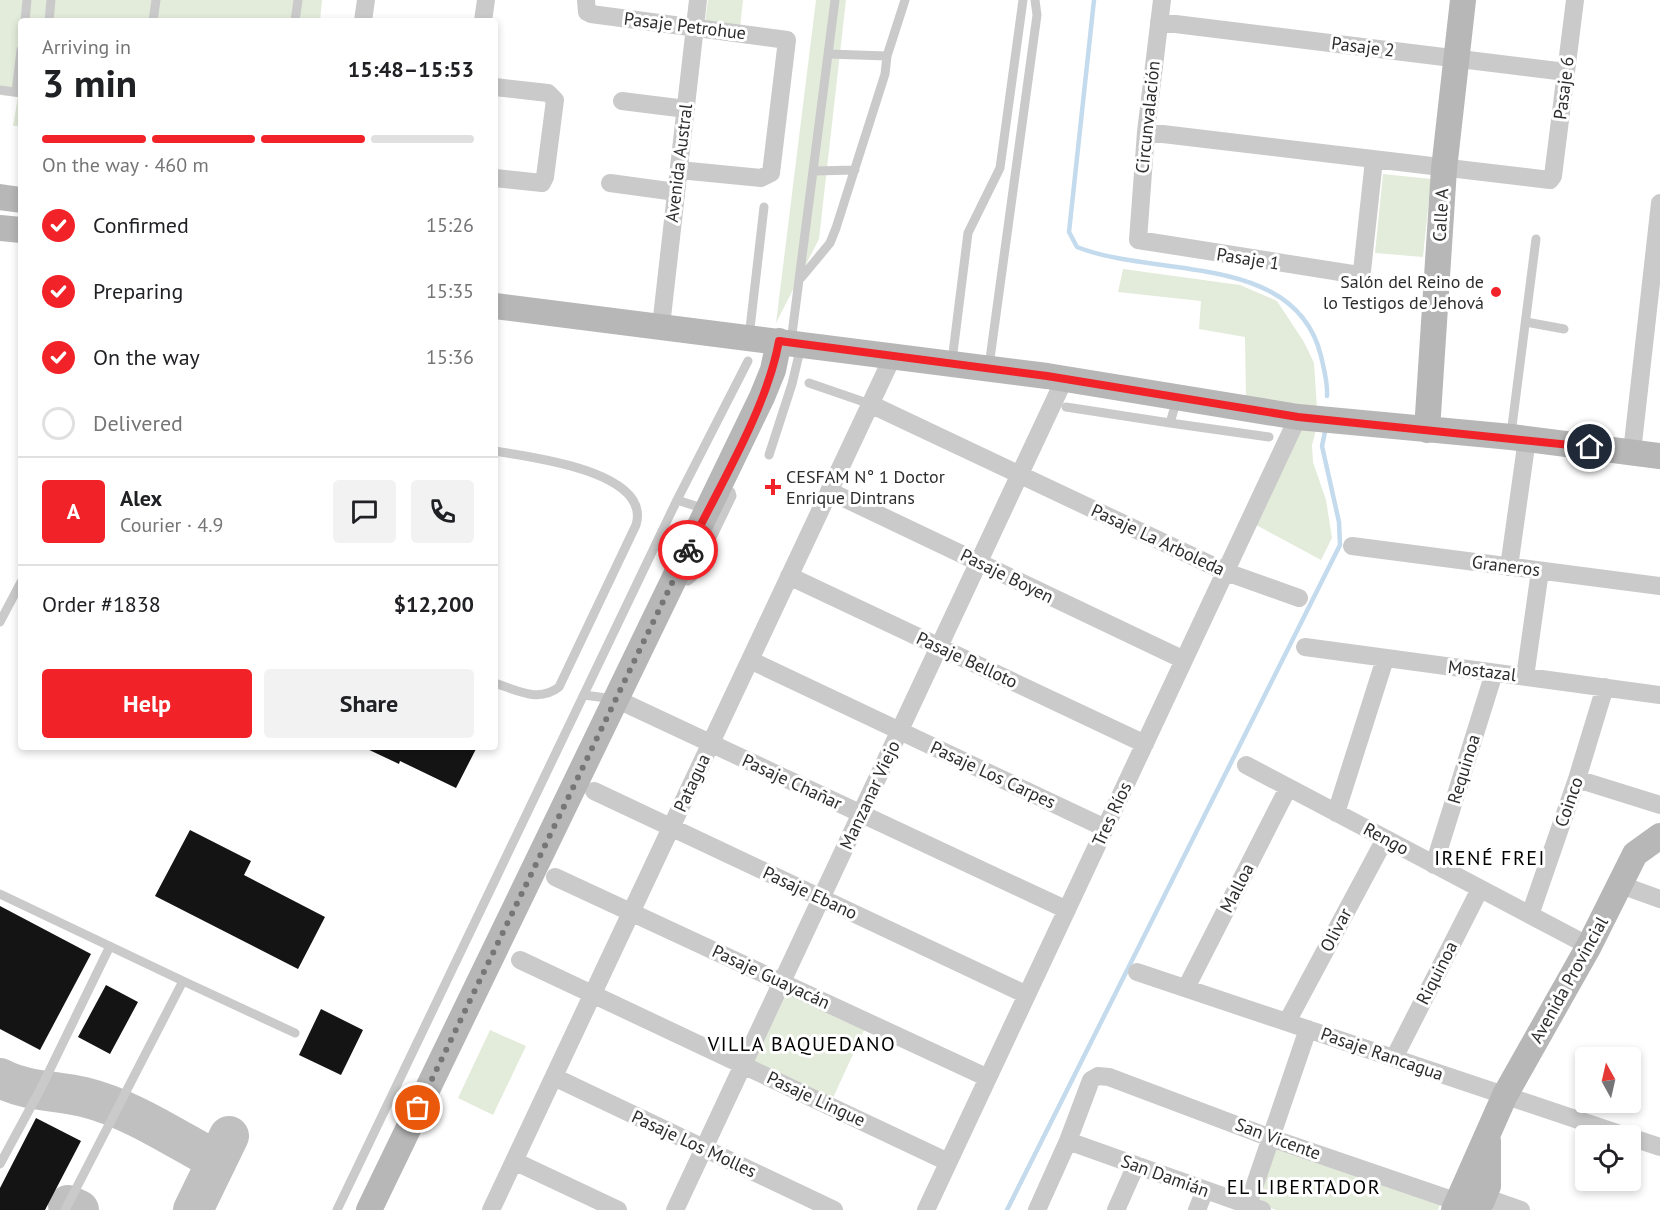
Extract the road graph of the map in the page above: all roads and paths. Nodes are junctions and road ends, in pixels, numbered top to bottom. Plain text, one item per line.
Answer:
1 (27, 0) edge
2 (51, 0) edge
3 (156, 0) edge
4 (298, 0) edge
5 (366, 0) edge
6 (486, 0) edge
7 (698, 0) edge
8 (835, 0) edge
9 (905, 0) edge
10 (1023, 0) edge
11 (1035, 0) edge
12 (1162, 0) edge
13 (1463, 0) edge
14 (1575, 0) edge
15 (587, 6) edge
16 (25, 18) edge
17 (49, 18) edge
18 (153, 18) edge
19 (295, 18) edge
20 (363, 18) edge
21 (483, 18) edge
22 (1159, 22) junction
23 (695, 28) junction
24 (828, 54) junction
25 (888, 56) junction
26 (1456, 58) junction
27 (1566, 72) junction
28 (498, 87) edge
29 (0, 90) edge
30 (18, 92) edge
31 (622, 101) dead end
32 (686, 109) junction
33 (1146, 132) junction
34 (1374, 160) junction
35 (1444, 169) junction
36 (679, 170) junction
37 (855, 170) junction
38 (814, 171) junction
39 (498, 178) edge
40 (610, 183) dead end
41 (676, 192) junction
42 (0, 197) edge
43 (18, 200) edge
44 (1660, 203) edge
45 (764, 207) dead end
46 (0, 228) edge
47 (18, 230) edge
48 (1136, 234) joint
49 (1536, 239) dead end
50 (801, 279) junction
51 (1655, 301) edge
52 (498, 306) edge
53 (1526, 322) junction
54 (661, 326) junction
55 (1564, 329) dead end
56 (790, 342) junction
57 (748, 349) junction
58 (893, 356) junction
59 (951, 363) junction
60 (989, 368) junction
61 (1064, 380) junction
62 (809, 383) dead end
63 (870, 404) junction
64 (1066, 406) dead end
65 (1174, 411) junction
66 (1298, 417) junction
67 (1427, 430) junction
68 (1269, 437) dead end
69 (1519, 438) junction
70 (498, 452) edge
71 (1632, 452) junction
72 (769, 455) dead end
73 (1660, 456) edge
74 (1019, 476) junction
75 (720, 484) junction
76 (829, 491) junction
77 (677, 500) junction
78 (708, 510) junction
79 (1352, 546) dead end
80 (979, 562) junction
81 (1509, 567) junction
82 (1540, 571) junction
83 (1226, 572) junction
84 (789, 576) junction
85 (675, 579) junction
86 (1660, 586) edge
87 (18, 588) edge
88 (1299, 598) dead end
89 (0, 621) edge
90 (939, 646) junction
91 (1305, 647) dead end
92 (1385, 658) junction
93 (750, 660) junction
94 (1184, 660) junction
95 (1494, 673) junction
96 (1525, 677) junction
97 (498, 684) edge
98 (1605, 687) junction
99 (1660, 694) edge
100 (584, 695) junction
101 (616, 699) junction
102 (900, 730) junction
103 (711, 743) junction
104 (1145, 744) junction
105 (1246, 765) dead end
106 (1577, 779) junction
107 (1288, 788) junction
108 (594, 791) dead end
109 (1660, 805) edge
110 (1336, 813) junction
111 (861, 814) junction
112 (671, 828) junction
113 (1105, 828) junction
114 (1660, 836) edge
115 (1385, 839) junction
116 (1434, 864) junction
117 (555, 877) dead end
118 (1621, 885) junction
119 (1480, 889) junction
120 (0, 894) edge
121 (821, 898) junction
122 (1660, 899) edge
123 (1067, 910) junction
124 (631, 912) junction
125 (1530, 915) junction
126 (110, 946) junction
127 (1589, 946) junction
128 (520, 960) dead end
129 (1137, 972) dead end
130 (183, 981) junction
131 (782, 982) junction
132 (1186, 988) junction
133 (593, 994) junction
134 (1027, 996) junction
135 (1287, 1022) junction
136 (1308, 1029) junction
137 (295, 1033) dead end
138 (1394, 1058) junction
139 (743, 1065) junction
140 (554, 1077) junction
141 (988, 1078) junction
142 (1505, 1095) junction
143 (1594, 1125) edge
144 (1271, 1138) junction
145 (1068, 1141) junction
146 (1641, 1141) edge
147 (1660, 1147) edge
148 (704, 1148) junction
149 (514, 1161) junction
150 (948, 1162) junction
151 (0, 1164) edge
152 (1136, 1166) junction
153 (1205, 1190) junction
154 (1469, 1205) edge
155 (1255, 1208) edge
156 (65, 1210) edge
157 (337, 1210) edge
158 (369, 1210) edge
159 (491, 1210) edge
160 (618, 1210) edge
161 (675, 1210) edge
162 (834, 1210) edge
163 (926, 1210) edge
164 (1037, 1210) edge
165 (1116, 1210) edge
166 (1197, 1210) edge
167 (1521, 1210) edge

1 - 16 lane
2 - 17 lane
3 - 18 lane
4 - 19 lane
5 - 20 street
6 - 21 street
7 - 23 street, Avenida Austral
8 - 24 lane
9 - 25 lane
10 - 59 lane
11 - 60 lane
12 - 22 street, Circunvalación
13 - 26 street, Calle A
14 - 27 street, Pasaje 6
15 - 23 street, Pasaje Petrohue
22 - 26 street, Pasaje 2
22 - 33 street, Circunvalación
23 - 32 street, Avenida Austral
23 - 36 street, Pasaje Petrohue
24 - 25 lane
24 - 38 lane
25 - 37 lane
26 - 27 street, Pasaje 2
26 - 35 street, Calle A
27 - 35 street, Pasaje 6
28 - 39 street
29 - 30 lane
31 - 32 street
32 - 36 street, Avenida Austral
33 - 34 street
33 - 48 street, Circunvalación
34 - 35 street
34 - 48 street, Pasaje 1
35 - 67 street, Calle A
36 - 41 street, Avenida Austral
37 - 38 lane
37 - 50 lane
38 - 50 lane
40 - 41 street
41 - 54 street, Avenida Austral
42 - 43 street
44 - 51 street
45 - 57 lane
46 - 47 street
49 - 53 lane
50 - 56 lane
51 - 71 street
52 - 54 street
53 - 55 lane
53 - 69 lane
54 - 57 street
56 - 57 street
56 - 58 street
56 - 72 lane
56 - 75 street
57 - 77 lane
58 - 59 street
58 - 63 street, Patagua
59 - 60 street
60 - 61 street
61 - 65 street
61 - 74 street, Manzanar Viejo
62 - 63 lane
63 - 74 street, Pasaje La Arboleda
63 - 76 street, Patagua
64 - 65 lane
65 - 66 street
65 - 68 lane
66 - 67 street
66 - 83 street, Tres Ríos
67 - 69 street
69 - 71 street
69 - 81 street
70 - 97 lane
71 - 73 street
74 - 80 street, Manzanar Viejo
74 - 83 street, Pasaje La Arboleda
75 - 78 street
75 - 85 lane
76 - 80 street, Pasaje Boyen
76 - 84 street, Patagua
77 - 78 lane
77 - 100 lane
78 - 85 street
79 - 81 street, Graneros
80 - 90 street, Manzanar Viejo
80 - 94 street, Pasaje Boyen
81 - 82 street, Graneros
82 - 86 street, Graneros
82 - 96 street
83 - 88 street, Pasaje La Arboleda
83 - 94 street, Tres Ríos
84 - 90 street, Pasaje Belloto
84 - 93 street, Patagua
85 - 101 street
87 - 89 lane
90 - 102 street, Manzanar Viejo
90 - 104 street, Pasaje Belloto
91 - 92 street, Mostazal
92 - 95 street, Mostazal
92 - 110 street
93 - 102 street, Pasaje Los Carpes
93 - 103 street, Patagua
94 - 104 street, Tres Ríos
95 - 96 street, Mostazal
95 - 116 street, Requinoa
96 - 98 street, Mostazal
98 - 99 street, Mostazal
98 - 106 street, Coinco
100 - 101 lane
100 - 157 lane
101 - 103 street, Pasaje Chañar
101 - 158 street
102 - 111 street, Manzanar Viejo
102 - 113 street, Pasaje Los Carpes
103 - 111 street, Pasaje Chañar
103 - 112 street, Patagua
104 - 113 street, Tres Ríos
105 - 107 street, Rengo
106 - 109 street
106 - 125 street, Coinco
107 - 110 street, Rengo
107 - 132 street, Malloa
108 - 112 street, Pasaje Ebano
110 - 115 street, Rengo
111 - 121 street, Manzanar Viejo
111 - 123 street, Pasaje Chañar
112 - 121 street, Pasaje Ebano
112 - 124 street, Patagua
113 - 123 street, Tres Ríos
114 - 118 street, Avenida Provincial
115 - 116 street, Rengo
115 - 135 street, Olivar
116 - 119 street, Rengo
117 - 124 street, Pasaje Guayacán
118 - 122 street
118 - 127 street, Avenida Provincial
119 - 125 street, Rengo
119 - 138 street, Riquinoa
120 - 126 lane
121 - 131 street, Manzanar Viejo
121 - 134 street, Pasaje Ebano
123 - 134 street, Tres Ríos
124 - 131 street, Pasaje Guayacán
124 - 133 street, Patagua
125 - 127 street, Rengo
126 - 130 lane
126 - 151 lane
127 - 142 street, Avenida Provincial
128 - 133 street, Pasaje Lingue
129 - 132 street, Pasaje Rancagua
130 - 137 lane
130 - 156 lane
131 - 139 street, Manzanar Viejo
131 - 141 street, Pasaje Guayacán
132 - 135 street, Pasaje Rancagua
133 - 139 street, Pasaje Lingue
133 - 140 street, Patagua
134 - 141 street, Tres Ríos
135 - 136 street, Pasaje Rancagua
136 - 138 street, Pasaje Rancagua
136 - 144 street
138 - 142 street, Pasaje Rancagua
139 - 148 street, Manzanar Viejo
139 - 150 street, Pasaje Lingue
140 - 148 street, Pasaje Los Molles
140 - 149 street, Patagua
141 - 150 street, Tres Ríos
142 - 143 street, Pasaje Rancagua
142 - 154 street, Avenida Provincial
144 - 145 street, San Vicente
144 - 154 street, San Vicente
144 - 155 street
145 - 152 street, San Damián
145 - 164 street
146 - 147 street
148 - 161 street, Manzanar Viejo
148 - 162 street, Pasaje Los Molles
149 - 159 street, Patagua
149 - 160 street
150 - 163 street, Tres Ríos
152 - 153 street, San Damián
152 - 165 street
153 - 155 street, San Damián
153 - 166 street
154 - 167 street, San Vicente

